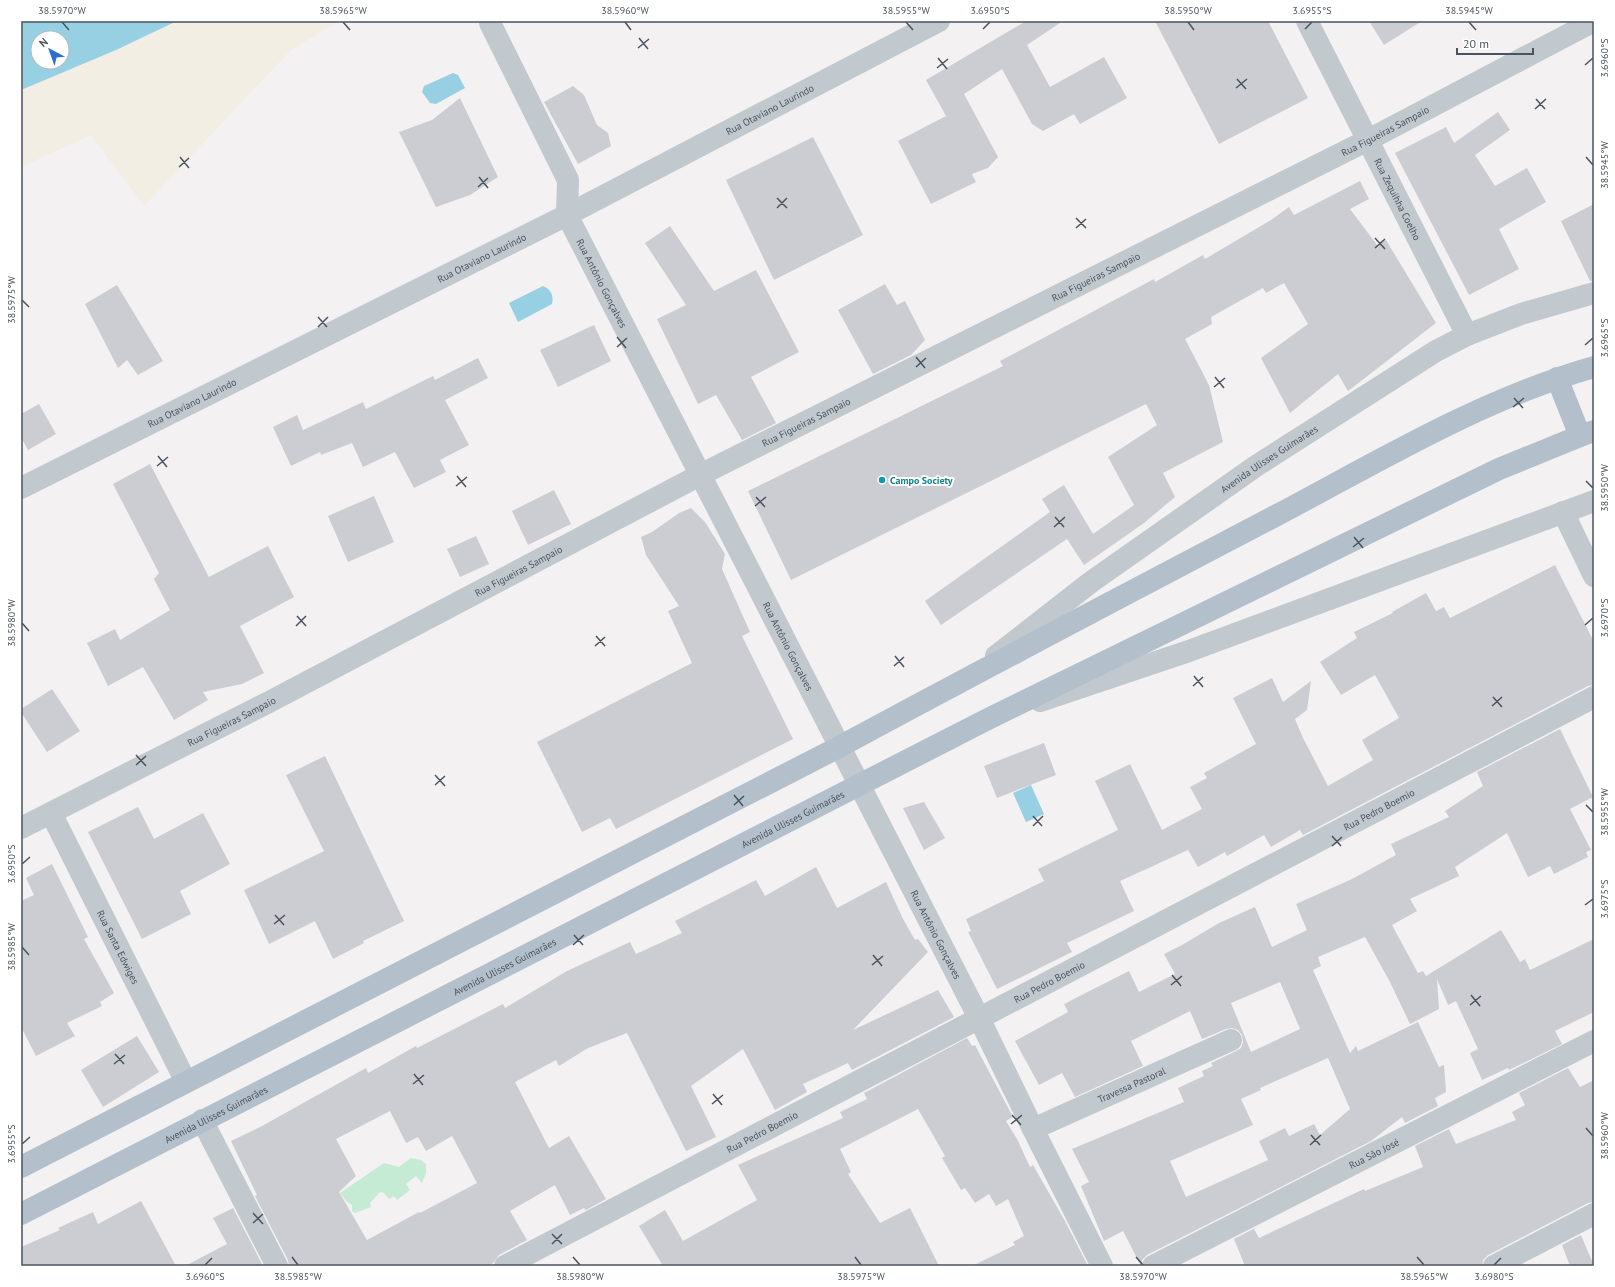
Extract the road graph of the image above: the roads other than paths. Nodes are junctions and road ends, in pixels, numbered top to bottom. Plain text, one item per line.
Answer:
1 (938, 21) edge
2 (1307, 21) edge
3 (1594, 21) edge
4 (490, 23) dead end
5 (1368, 140) junction
6 (567, 215) junction
7 (1594, 294) edge
8 (1467, 334) junction
9 (1594, 367) edge
10 (1557, 378) junction
11 (1587, 433) edge
12 (700, 475) junction
13 (21, 488) edge
14 (1594, 501) edge
15 (1563, 512) junction
16 (1594, 576) edge
17 (972, 675) junction
18 (1594, 697) edge
19 (988, 719) junction
20 (839, 747) junction
21 (860, 786) junction
22 (51, 813) junction
23 (21, 828) edge
24 (980, 1018) junction
25 (1231, 1040) dead end
26 (1594, 1041) edge
27 (186, 1082) junction
28 (202, 1120) junction
29 (1033, 1129) junction
30 (21, 1167) edge
31 (21, 1214) edge
32 (1594, 1214) edge
33 (277, 1266) edge
34 (505, 1266) edge
35 (1102, 1266) edge
36 (1153, 1266) edge
37 (1494, 1266) edge

1 - 6 street, Rua Otaviano Laurindo
2 - 5 street, Rua Zequihha Coelho
3 - 5 street, Rua Figueiras Sampaio
4 - 6 street, Rua Antônio Gonçalves
5 - 8 street, Rua Zequihha Coelho
5 - 12 street, Rua Figueiras Sampaio
6 - 12 street, Rua Antônio Gonçalves
6 - 13 street, Rua Otaviano Laurindo
7 - 8 street, Avenida Ulisses Guimarães
8 - 17 street, Avenida Ulisses Guimarães
9 - 10 main road, Avenida Ulisses Guimarães
10 - 11 main road
10 - 17 main road, Avenida Ulisses Guimarães
11 - 19 main road, Avenida Ulisses Guimarães
12 - 20 street, Rua Antônio Gonçalves
12 - 22 street, Rua Figueiras Sampaio
14 - 15 street, Avenida Ulisses Guimarães
15 - 16 street
15 - 19 street, Avenida Ulisses Guimarães
17 - 20 main road, Avenida Ulisses Guimarães
18 - 24 street, Rua Pedro Boemio
19 - 21 main road, Avenida Ulisses Guimarães
20 - 21 street, Rua Antônio Gonçalves
20 - 27 main road, Avenida Ulisses Guimarães
21 - 24 street, Rua Antônio Gonçalves
21 - 28 main road, Avenida Ulisses Guimarães
22 - 23 street, Rua Figueiras Sampaio
22 - 27 street, Rua Santa Edwiges
24 - 29 street, Rua Antônio Gonçalves
24 - 34 street, Rua Pedro Boemio
25 - 29 street, Travessa Pastoral
26 - 36 street, Rua São José
27 - 30 main road, Avenida Ulisses Guimarães
28 - 31 main road, Avenida Ulisses Guimarães
28 - 33 street
29 - 35 street, Rua Antônio Gonçalves
32 - 37 street

